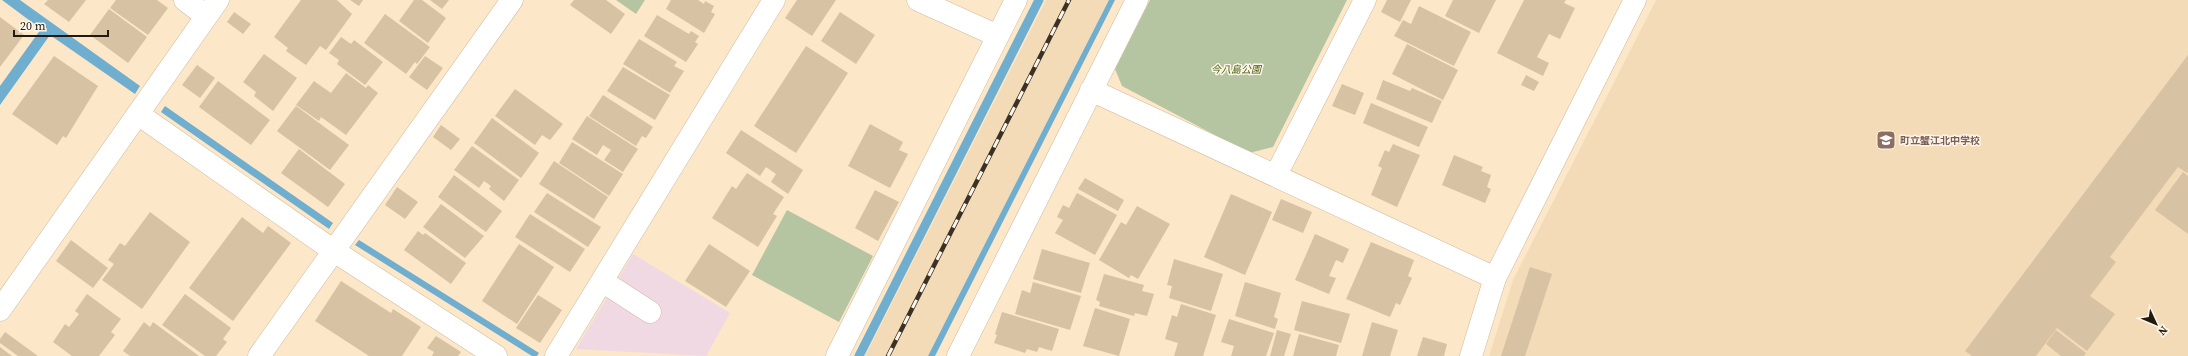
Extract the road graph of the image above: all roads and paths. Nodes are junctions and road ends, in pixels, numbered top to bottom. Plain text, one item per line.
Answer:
1 (185, 0) edge
2 (512, 0) edge
3 (774, 0) edge
4 (918, 0) edge
5 (1016, 0) edge
6 (1137, 0) edge
7 (1366, 0) edge
8 (1635, 0) edge
9 (212, 8) edge
10 (998, 36) junction
11 (1091, 90) junction
12 (138, 114) junction
13 (1276, 175) junction
14 (334, 251) junction
15 (1495, 278) junction
16 (602, 281) junction
17 (0, 310) edge
18 (650, 312) dead end
19 (259, 356) edge
20 (496, 356) edge
21 (556, 356) edge
22 (837, 356) edge
23 (958, 356) edge
24 (1471, 356) edge

1 - 9 street
2 - 14 street
3 - 16 street
4 - 10 street
5 - 10 street
6 - 11 street
7 - 13 street
8 - 15 street
9 - 12 street
10 - 22 street
11 - 13 street
11 - 23 street
12 - 14 street
12 - 17 street
13 - 15 street
14 - 19 street
14 - 20 street
15 - 24 street
16 - 18 street
16 - 21 street

